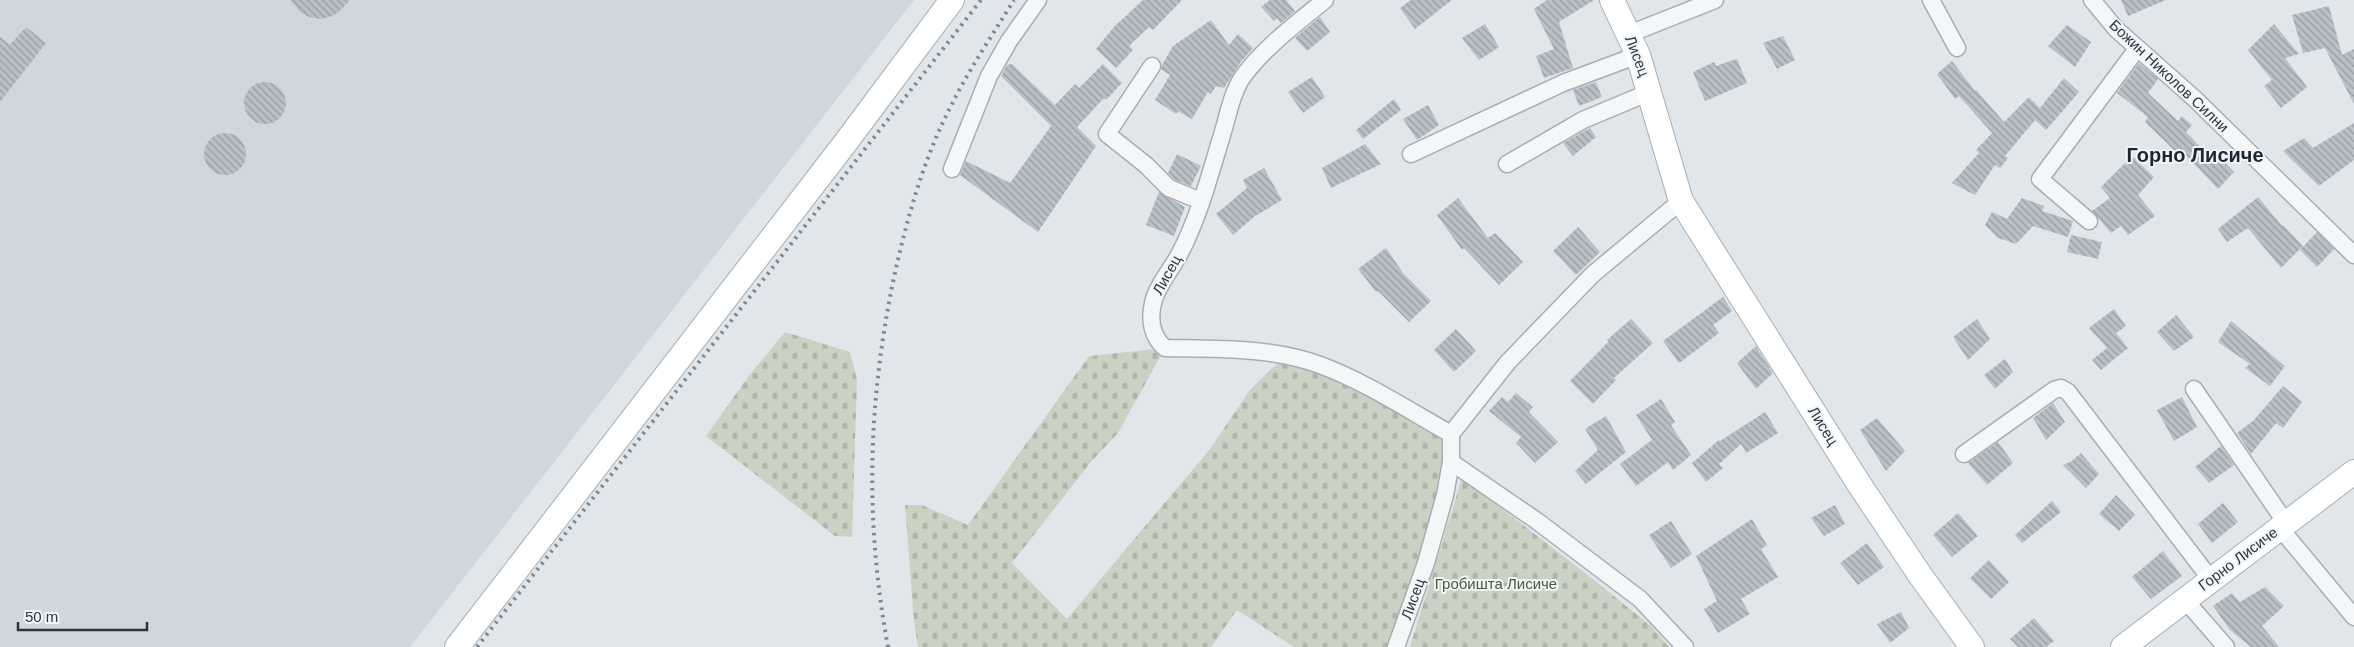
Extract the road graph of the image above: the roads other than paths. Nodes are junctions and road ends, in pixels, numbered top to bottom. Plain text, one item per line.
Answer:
1 (952, 0) edge
2 (1038, 0) edge
3 (1325, 0) edge
4 (1612, 0) edge
5 (1716, 0) edge
6 (1931, 0) edge
7 (2092, 0) edge
8 (1633, 44) junction
9 (1956, 48) dead end
10 (2137, 49) junction
11 (1152, 66) dead end
12 (1650, 92) junction
13 (1411, 154) dead end
14 (1507, 164) dead end
15 (952, 169) dead end
16 (1681, 200) junction
17 (1200, 201) junction
18 (2089, 221) dead end
19 (2354, 255) edge
20 (2194, 389) dead end
21 (1451, 434) junction
22 (1964, 454) dead end
23 (1451, 462) junction
24 (2354, 472) edge
25 (2283, 526) junction
26 (2212, 581) junction
27 (2184, 600) junction
28 (2354, 617) edge
29 (457, 647) edge
30 (1396, 647) edge
31 (1685, 647) edge
32 (1972, 647) edge
33 (2122, 647) edge
34 (2226, 647) edge

1 - 29 street
2 - 15 street
3 - 17 street, Лисец
4 - 8 street, Лисец
5 - 8 street
6 - 9 street
7 - 10 street, Божин Николов Силни
8 - 12 street, Лисец
8 - 13 street
10 - 18 street
10 - 19 street, Божин Николов Силни
11 - 17 street
12 - 14 street
12 - 16 street, Лисец
16 - 21 street
16 - 32 street, Лисец
17 - 21 street, Лисец
20 - 25 street
21 - 23 street, Лисец
22 - 26 street
23 - 30 street, Лисец
23 - 31 street
24 - 25 street, Горно Лисиче
25 - 26 street, Горно Лисиче
25 - 28 street
26 - 27 street, Горно Лисиче
27 - 33 street, Горно Лисиче
27 - 34 street

